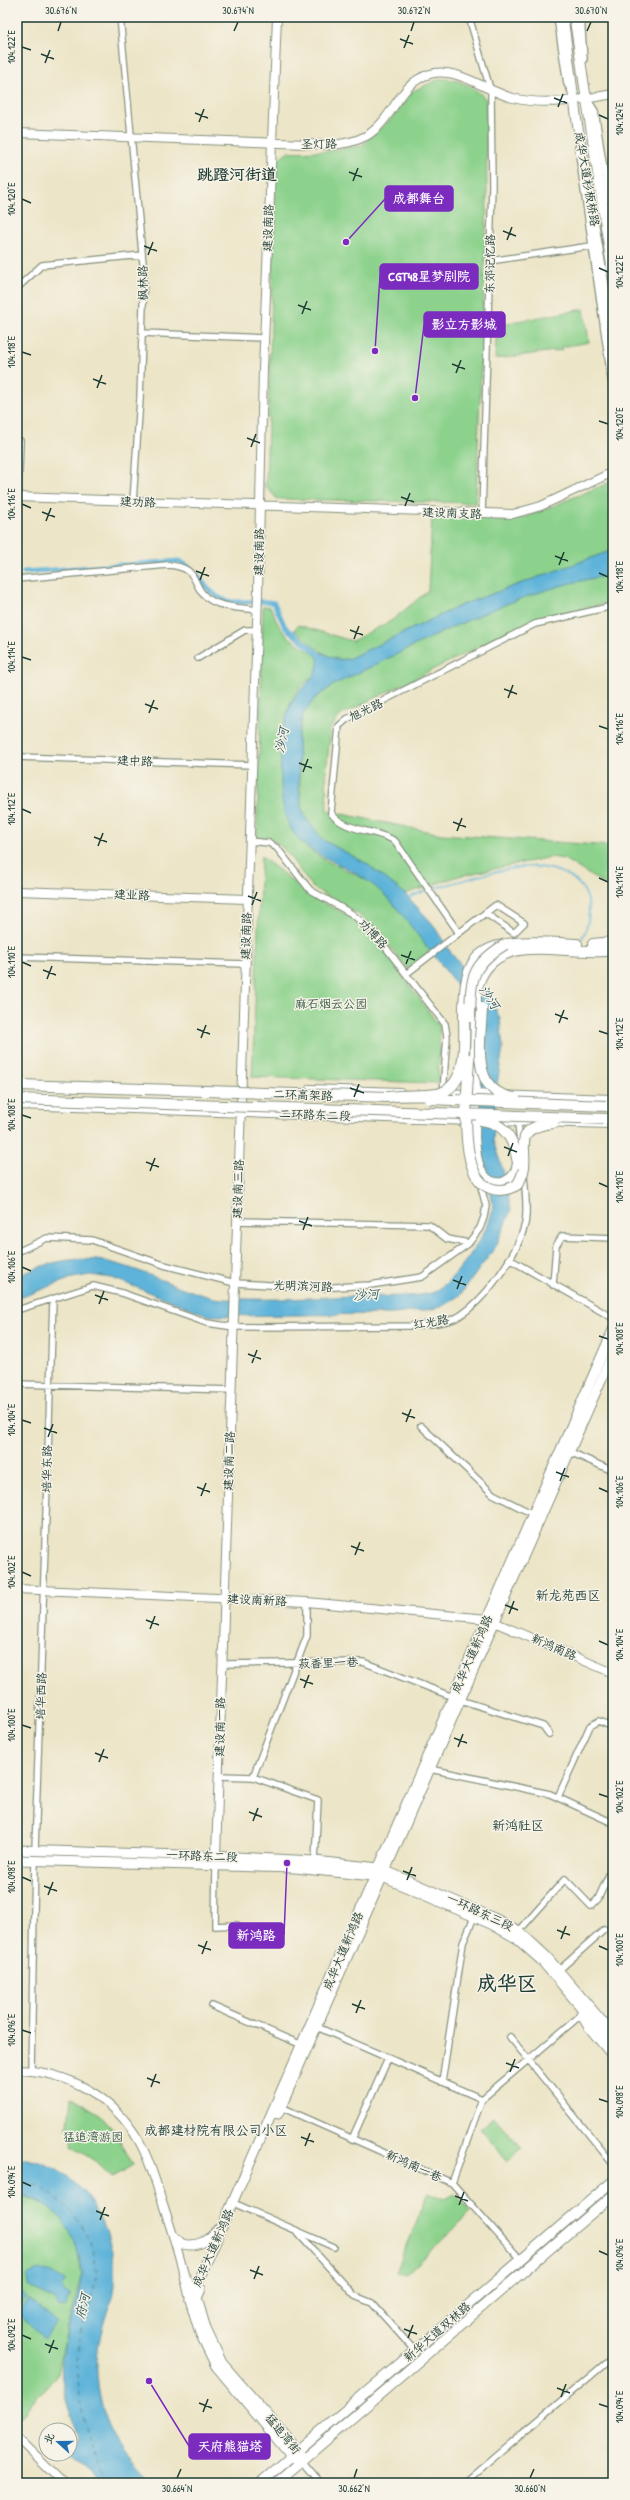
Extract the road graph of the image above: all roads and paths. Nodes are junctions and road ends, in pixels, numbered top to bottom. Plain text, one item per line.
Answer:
1 (120, 17) edge
2 (277, 17) edge
3 (469, 17) edge
4 (557, 17) edge
5 (563, 17) edge
6 (574, 17) edge
7 (581, 17) edge
8 (585, 75) junction
9 (491, 92) junction
10 (613, 94) edge
11 (587, 99) junction
12 (576, 100) junction
13 (577, 122) junction
14 (17, 133) edge
15 (130, 138) junction
16 (271, 144) junction
17 (613, 228) edge
18 (591, 246) junction
19 (142, 256) junction
20 (490, 261) junction
21 (613, 276) edge
22 (17, 288) edge
23 (142, 333) junction
24 (264, 338) junction
25 (613, 340) edge
26 (613, 392) edge
27 (20, 441) dead end
28 (613, 472) edge
29 (17, 497) edge
30 (133, 501) junction
31 (259, 506) junction
32 (482, 514) junction
33 (17, 529) edge
34 (17, 579) edge
35 (613, 606) edge
36 (258, 609) junction
37 (257, 630) junction
38 (198, 658) dead end
39 (17, 757) edge
40 (252, 765) junction
41 (249, 841) junction
42 (17, 891) edge
43 (247, 898) junction
44 (485, 913) junction
45 (459, 933) junction
46 (613, 942) edge
47 (507, 949) junction
48 (613, 950) edge
49 (17, 957) edge
50 (245, 964) junction
51 (406, 974) junction
52 (17, 1080) edge
53 (17, 1085) edge
54 (241, 1087) junction
55 (443, 1093) junction
56 (388, 1097) junction
57 (17, 1099) edge
58 (613, 1099) edge
59 (545, 1103) junction
60 (17, 1105) edge
61 (613, 1106) edge
62 (240, 1112) junction
63 (454, 1114) junction
64 (573, 1119) junction
65 (613, 1119) edge
66 (470, 1120) junction
67 (518, 1122) junction
68 (613, 1124) edge
69 (237, 1221) junction
70 (613, 1238) edge
71 (469, 1243) junction
72 (17, 1252) edge
73 (509, 1259) junction
74 (553, 1285) junction
75 (235, 1287) junction
76 (53, 1300) junction
77 (17, 1310) edge
78 (613, 1318) edge
79 (234, 1325) junction
80 (613, 1330) edge
81 (613, 1353) edge
82 (17, 1384) edge
83 (49, 1385) junction
84 (232, 1390) junction
85 (421, 1426) dead end
86 (570, 1452) junction
87 (613, 1471) edge
88 (533, 1514) junction
89 (17, 1589) edge
90 (45, 1590) junction
91 (224, 1598) junction
92 (307, 1602) junction
93 (491, 1620) junction
94 (222, 1664) junction
95 (296, 1664) junction
96 (613, 1673) edge
97 (456, 1698) junction
98 (613, 1727) edge
99 (549, 1734) dead end
100 (430, 1769) junction
101 (219, 1776) junction
102 (253, 1777) junction
103 (558, 1798) junction
104 (613, 1823) edge
105 (17, 1850) edge
106 (35, 1855) junction
107 (216, 1856) junction
108 (17, 1860) edge
109 (315, 1861) junction
110 (216, 1866) junction
111 (613, 1866) edge
112 (381, 1873) junction
113 (474, 1917) junction
114 (237, 1925) dead end
115 (604, 1930) dead end
116 (519, 1931) junction
117 (558, 1971) junction
118 (573, 1994) junction
119 (212, 2006) dead end
120 (582, 2015) junction
121 (613, 2026) edge
122 (317, 2027) junction
123 (613, 2034) edge
124 (510, 2037) dead end
125 (302, 2045) junction
126 (613, 2045) edge
127 (613, 2056) edge
128 (388, 2059) junction
129 (530, 2059) junction
130 (17, 2070) edge
131 (31, 2070) junction
132 (442, 2082) junction
133 (482, 2100) junction
134 (281, 2107) junction
135 (352, 2139) junction
136 (613, 2164) edge
137 (613, 2180) edge
138 (452, 2183) junction
139 (613, 2195) edge
140 (238, 2204) junction
141 (223, 2225) junction
142 (295, 2230) junction
143 (174, 2237) junction
144 (334, 2246) dead end
145 (521, 2260) junction
146 (194, 2296) junction
147 (415, 2351) junction
148 (613, 2357) edge
149 (17, 2438) edge
150 (296, 2454) junction
151 (303, 2462) junction
152 (63, 2483) edge
153 (260, 2483) edge
154 (276, 2483) edge
155 (321, 2483) edge
156 (464, 2483) edge

1 - 15 street, 枫林路
2 - 16 street, 建设南路
3 - 9 street, 东郊记忆路
4 - 12 street
5 - 12 main road, 成华大道杉板桥路
6 - 8 main road, 成华大道杉板桥路
7 - 8 street
8 - 11 main road, 成华大道杉板桥路
9 - 12 street, 圣灯路
9 - 16 street, 圣灯路
9 - 20 street, 东郊记忆路
10 - 11 street, 圣灯路
11 - 12 street, 圣灯路
11 - 17 street
11 - 21 main road, 成华大道杉板桥路
12 - 13 main road, 成华大道杉板桥路
13 - 18 street
13 - 25 main road, 成华大道杉板桥路
14 - 15 street, 圣灯路
15 - 16 street, 圣灯路
15 - 19 street, 枫林路
16 - 24 street, 建设南路
18 - 20 street
18 - 26 street
19 - 22 street
19 - 23 street, 枫林路
20 - 32 street, 东郊记忆路
23 - 24 street
23 - 30 street, 枫林路
24 - 31 street, 建设南路
27 - 29 street
28 - 32 street, 建设南支路
29 - 30 street, 建功路
29 - 33 street
30 - 31 street, 建功路
31 - 32 street, 建设南支路
31 - 36 street, 建设南路
34 - 36 street
35 - 45 street, 旭光路
36 - 37 street, 建设南路
37 - 38 street
37 - 40 street, 建设南路
39 - 40 street, 建中路
40 - 41 street, 建设南路
41 - 43 street, 建设南路
41 - 51 street, 功博路
42 - 43 street, 建业路
43 - 50 street, 建设南路
44 - 44 street
44 - 45 street
45 - 51 street
46 - 47 highway
47 - 48 highway
47 - 56 highway, bridge
47 - 59 highway, bridge
47 - 63 highway, bridge
47 - 64 highway, bridge
49 - 50 street
50 - 54 street, 建设南路
51 - 55 street, 功博路
52 - 54 street, 二环路东二段
53 - 56 highway, 二环高架路, bridge
54 - 55 street, 二环路东二段
54 - 62 street, 建设南三路
55 - 58 street, 二环路东二段
56 - 59 highway, 二环高架路, bridge
57 - 63 highway, 二环高架路, bridge
59 - 61 highway, 二环高架路, bridge
60 - 62 street, 二环路东二段
62 - 66 street, 二环路东二段
62 - 69 street, 建设南三路
63 - 64 highway, 二环高架路, bridge
64 - 65 highway, 二环高架路, bridge
66 - 67 street, 二环路东二段, bridge
66 - 71 street, 光明滨河路
67 - 68 street, 二环路东二段
67 - 73 street, 红光路
69 - 71 street
69 - 75 street, 建设南三路
70 - 74 street
71 - 75 street, 光明滨河路
72 - 75 street, 光明滨河路
73 - 74 street
73 - 79 street, 红光路
74 - 78 street
75 - 79 street
76 - 77 street, 红光路
76 - 79 street, 红光路
76 - 83 street, 培华东路
79 - 84 street, 建设南二路
80 - 88 main road, 成华大道新鸿路
81 - 86 main road, 成华大道新鸿路
82 - 83 street
83 - 84 street
83 - 90 street, 培华东路
84 - 91 street, 建设南二路
85 - 88 street
86 - 87 street
86 - 93 main road, 成华大道新鸿路
88 - 93 main road, 成华大道新鸿路
89 - 90 street, 建设南新路
90 - 91 street, 建设南新路
90 - 106 street, 培华西路
91 - 92 street, 建设南新路
91 - 94 street, 建设南一路
92 - 93 street, 建设南新路
92 - 95 street
93 - 96 street, 新鸿南路
93 - 97 main road, 成华大道新鸿路
94 - 95 street, 菽香里一巷
94 - 101 street, 建设南一路
95 - 97 street, 菽香里一巷
95 - 102 street
97 - 99 street, 菽香里一巷
97 - 100 main road, 成华大道新鸿路
97 - 112 main road, 成华大道新鸿路
98 - 103 street
100 - 103 street
100 - 112 main road, 成华大道新鸿路
101 - 102 street
101 - 107 street, 建设南一路
102 - 109 street
103 - 104 street
105 - 106 main road, 一环路东二段
106 - 107 main road, 一环路东二段
106 - 108 main road, 一环路东二段
106 - 110 main road, 一环路东二段
106 - 131 street, 培华西路
107 - 109 main road, 一环路东二段
109 - 112 main road, 一环路东二段
110 - 112 main road, 一环路东二段
110 - 114 street
111 - 116 street
112 - 113 main road, 一环路东三段
112 - 116 main road, 一环路东三段
112 - 122 main road, 成华大道新鸿路
112 - 125 main road, 成华大道新鸿路
113 - 118 main road, 一环路东三段
113 - 132 street
115 - 117 street
116 - 117 main road, 一环路东三段
117 - 118 main road, 一环路东三段
118 - 120 main road
118 - 121 main road
118 - 123 main road
118 - 126 main road
119 - 125 street
120 - 127 main road
120 - 129 street
122 - 128 street
122 - 134 main road, 成华大道新鸿路
124 - 129 street
125 - 141 main road, 成华大道新鸿路
128 - 132 street
128 - 135 street
129 - 133 street
129 - 136 street
130 - 131 street, 猛追湾街
131 - 143 street, 猛追湾街
132 - 133 street
133 - 138 street
134 - 135 street, 新鸿南一巷
134 - 140 main road, 成华大道新鸿路
135 - 138 street, 新鸿南一巷
137 - 145 main road, 新华大道双林路
138 - 145 street, 新鸿南一巷
139 - 151 main road, 新华大道双林路
140 - 142 street
140 - 146 main road, 成华大道新鸿路
141 - 143 main road
141 - 146 main road, 成华大道新鸿路
142 - 144 street
142 - 147 street
143 - 146 street, 猛追湾街
145 - 147 main road, 新华大道双林路
146 - 150 main road, 猛追湾街
147 - 150 main road, 新华大道双林路
148 - 156 street
149 - 152 street
150 - 151 main road, 猛追湾街
150 - 153 main road, 新华大道双林路
151 - 154 main road, 新华大道双林路
151 - 155 street

